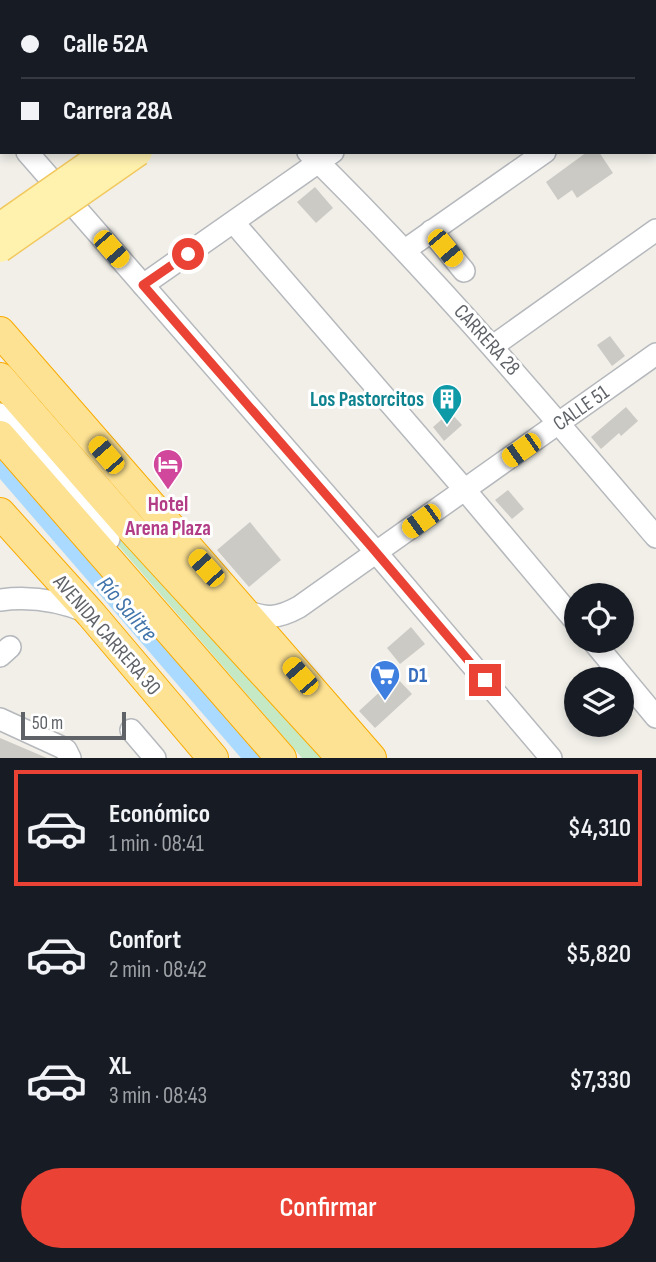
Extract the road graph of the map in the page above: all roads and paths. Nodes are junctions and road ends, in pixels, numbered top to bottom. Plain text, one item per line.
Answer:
1 (29, 154) edge
2 (103, 154) edge
3 (136, 154) edge
4 (540, 154) edge
5 (320, 156) edge
6 (234, 223) junction
7 (0, 226) edge
8 (656, 230) edge
9 (431, 231) junction
10 (0, 249) edge
11 (405, 250) junction
12 (464, 271) dead end
13 (143, 285) junction
14 (0, 332) edge
15 (493, 346) junction
16 (654, 360) edge
17 (0, 378) edge
18 (0, 393) edge
19 (0, 414) edge
20 (559, 424) junction
21 (0, 436) edge
22 (465, 490) junction
23 (0, 513) edge
24 (656, 537) edge
25 (376, 553) junction
26 (0, 600) edge
27 (299, 607) junction
28 (564, 608) edge
29 (243, 610) junction
30 (91, 614) junction
31 (603, 653) edge
32 (283, 656) junction
33 (656, 717) edge
34 (0, 719) edge
35 (70, 758) edge
36 (213, 758) edge
37 (281, 758) edge
38 (297, 758) edge
39 (330, 758) edge
40 (342, 758) edge
41 (371, 758) edge
42 (551, 758) edge

1 - 13 street
2 - 7 main road, bridge
3 - 10 main road, bridge
4 - 9 street
5 - 6 street
5 - 11 street, CARRERA 28
6 - 13 street
6 - 22 street
8 - 15 street
9 - 11 street
9 - 12 street
11 - 15 street, CARRERA 28
13 - 25 street
14 - 29 highway
15 - 20 street, CARRERA 28
16 - 20 street, CALLE 51
17 - 40 highway
18 - 39 street
19 - 38 street
20 - 22 street, CALLE 51
20 - 24 street, CARRERA 28
21 - 37 highway
22 - 25 street, CALLE 51
22 - 28 street
23 - 30 highway, AVENIDA CARRERA 30
25 - 27 street, CALLE 51
25 - 42 street
26 - 30 street
27 - 29 street, CALLE 51
27 - 32 street, CALLE 51
29 - 32 highway
30 - 36 highway, AVENIDA CARRERA 30
31 - 33 street
32 - 41 highway
34 - 35 street

